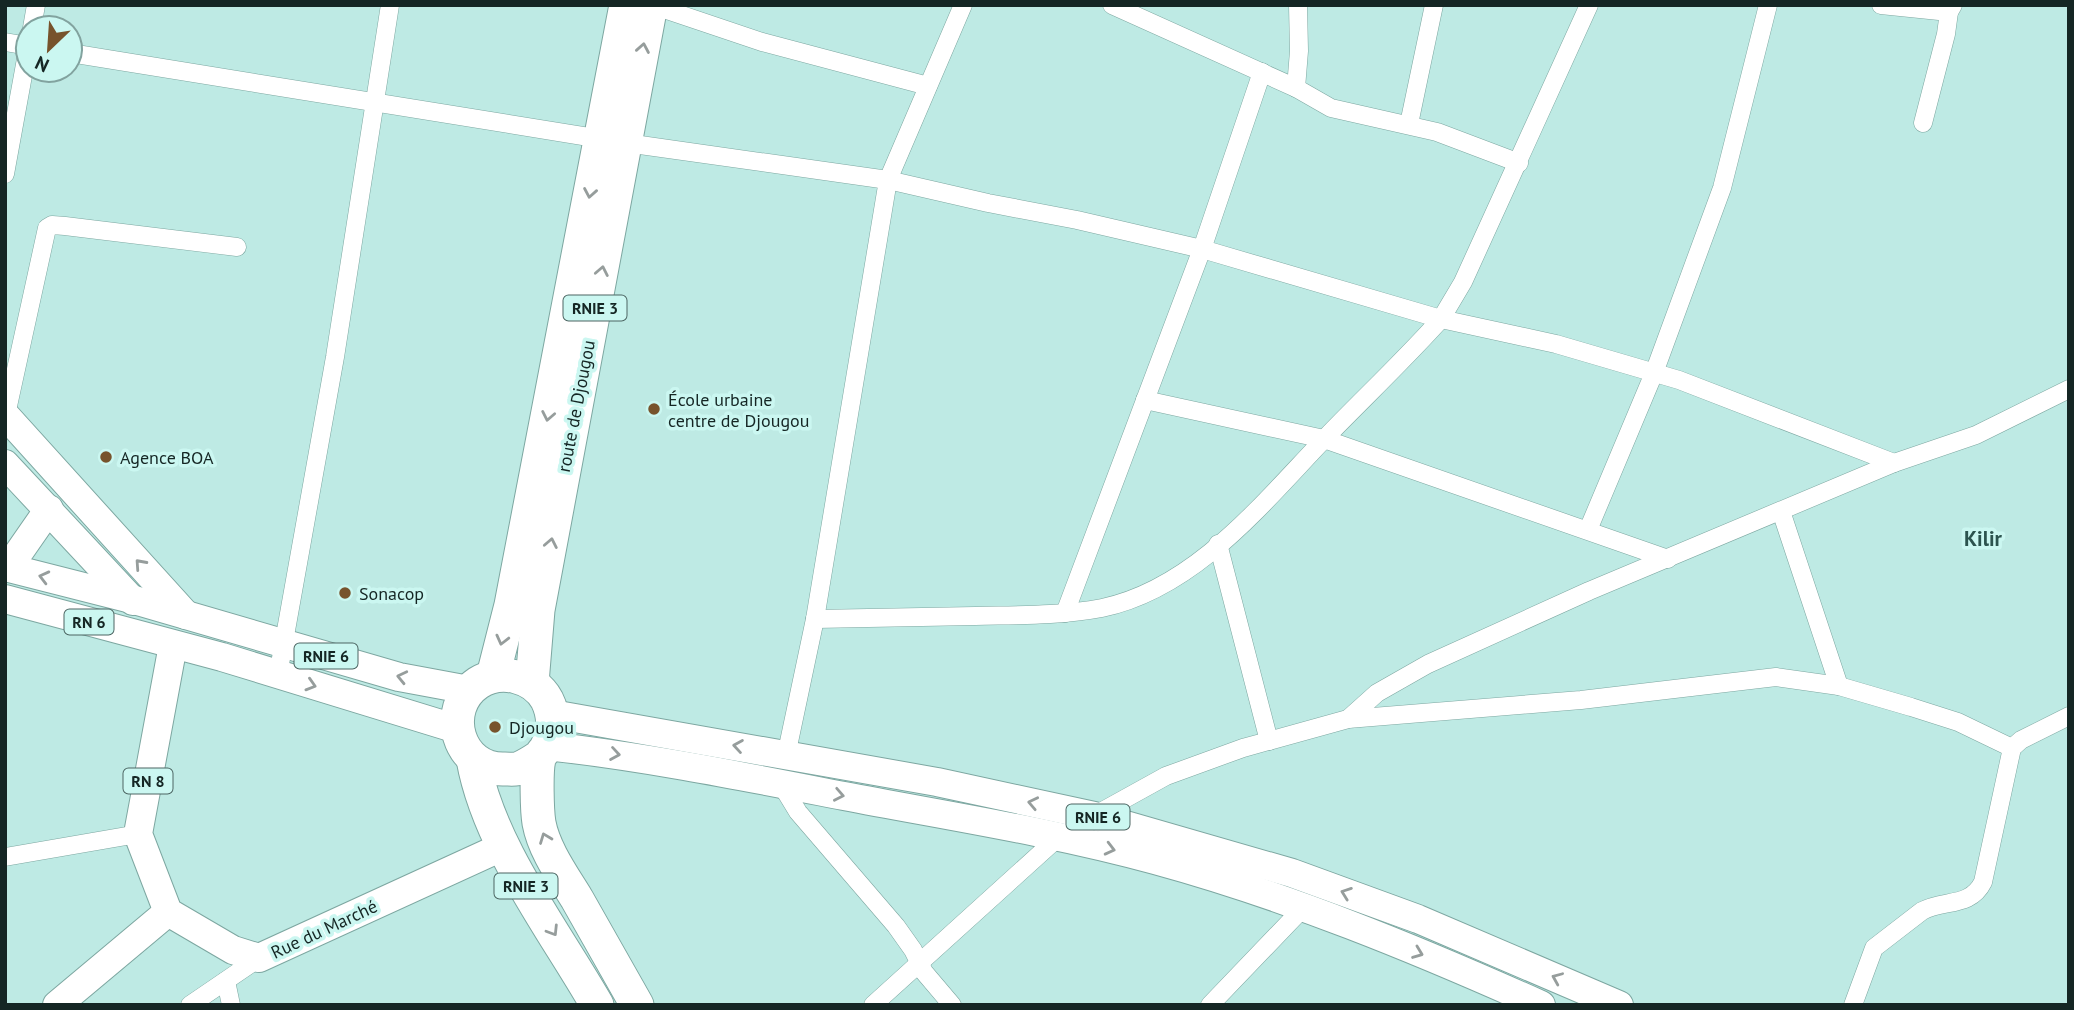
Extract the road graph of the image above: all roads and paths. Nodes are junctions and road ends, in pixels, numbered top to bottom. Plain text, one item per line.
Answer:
1 (390, 5) edge
2 (626, 5) edge
3 (651, 5) edge
4 (962, 5) edge
5 (1112, 5) edge
6 (1298, 5) edge
7 (1434, 5) edge
8 (1589, 5) edge
9 (1768, 5) edge
10 (1881, 5) edge
11 (1951, 9) edge
12 (84, 55) edge
13 (1262, 72) junction
14 (21, 84) edge
15 (929, 86) junction
16 (1296, 88) junction
17 (375, 102) junction
18 (1923, 123) dead end
19 (1409, 124) junction
20 (613, 141) junction
21 (1519, 163) junction
22 (5, 174) edge
23 (888, 180) junction
24 (237, 247) dead end
25 (1202, 249) junction
26 (1441, 319) junction
27 (1654, 373) junction
28 (2069, 389) edge
29 (1145, 400) junction
30 (5, 415) edge
31 (1324, 439) junction
32 (1894, 463) junction
33 (5, 464) edge
34 (48, 509) junction
35 (1781, 511) junction
36 (1588, 530) junction
37 (1218, 544) junction
38 (1668, 559) junction
39 (6, 567) edge
40 (5, 599) edge
41 (131, 599) junction
42 (1065, 613) junction
43 (186, 615) junction
44 (816, 619) junction
45 (284, 644) junction
46 (173, 645) junction
47 (278, 674) junction
48 (481, 683) junction
49 (532, 683) junction
50 (1839, 686) junction
51 (2069, 716) edge
52 (1348, 719) junction
53 (457, 729) junction
54 (546, 739) junction
55 (1269, 741) junction
56 (2012, 748) junction
57 (786, 755) junction
58 (474, 759) junction
59 (781, 784) junction
60 (1094, 816) junction
61 (138, 834) junction
62 (1057, 836) junction
63 (504, 846) junction
64 (5, 857) edge
65 (1303, 908) junction
66 (168, 912) junction
67 (260, 958) junction
68 (919, 962) junction
69 (226, 981) junction
70 (57, 1005) edge
71 (190, 1005) edge
72 (232, 1005) edge
73 (597, 1005) edge
74 (638, 1005) edge
75 (873, 1005) edge
76 (952, 1005) edge
77 (1210, 1005) edge
78 (1541, 1005) edge
79 (1619, 1005) edge
80 (1853, 1005) edge

1 - 17 street
2 - 20 highway, route de Djougou / RNIE 3
3 - 15 street
20 -> 3 highway, route de Djougou / RNIE 3
4 - 15 street
5 - 13 street
6 - 16 street
7 - 19 street
8 - 21 street
9 - 27 street
10 - 11 street
11 - 18 street
12 - 17 street
13 - 16 street
13 - 25 street
14 - 22 street
15 - 23 street
16 - 19 street
17 - 20 street
17 - 45 street
19 - 21 street
20 - 23 street
20 -> 48 highway, route de Djougou / RNIE 3
49 -> 20 highway, route de Djougou / RNIE 3
21 - 26 street
23 - 25 street
23 - 44 street
24 - 30 street
25 - 26 street
25 - 29 street
26 - 27 street
26 - 31 street
27 - 32 street
27 - 36 street
28 - 32 street
29 - 31 street
29 - 42 street
43 -> 30 main road
31 - 36 street
31 - 37 street
32 - 35 street
33 - 34 main road
34 - 39 main road
34 - 41 main road
35 - 38 street
35 - 50 street
36 - 38 street
37 - 42 street
37 - 55 street
38 - 52 street
41 -> 39 main road, RN 6
40 - 46 main road, RN 6
41 - 43 main road, RN 6
41 - 46 main road
42 - 44 street
43 - 45 main road, RNIE 6
44 - 57 street
45 - 47 street
48 -> 45 main road, RNIE 6
46 - 47 main road, RNIE 6
46 - 61 main road, RN 8
47 -> 53 main road, RNIE 6
48 - 49 highway
48 - 53 highway, RNIE 3
49 - 54 highway
50 - 52 street
50 - 56 street
51 - 56 street
52 - 55 street
53 - 58 highway, RNIE 3
57 -> 54 main road, RNIE 6
54 - 58 highway
54 -> 59 main road, RNIE 6
74 -> 54 highway, RNIE 3
55 - 60 street
56 - 80 street
60 -> 57 main road, RNIE 6
58 - 63 highway, RNIE 3
59 -> 62 main road, RNIE 6
59 - 68 street
60 - 62 street
79 -> 60 main road, RNIE 6
61 - 64 street
61 - 66 main road
62 -> 65 main road, RNIE 6
62 - 68 street
63 - 67 main road, Rue du Marché
63 -> 73 highway, RNIE 3
65 - 77 street
65 -> 78 main road, RNIE 6
66 - 67 main road, Rue du Marché
66 - 70 main road
67 - 69 street
68 - 75 street
68 - 76 street
69 - 71 street
69 - 72 street

